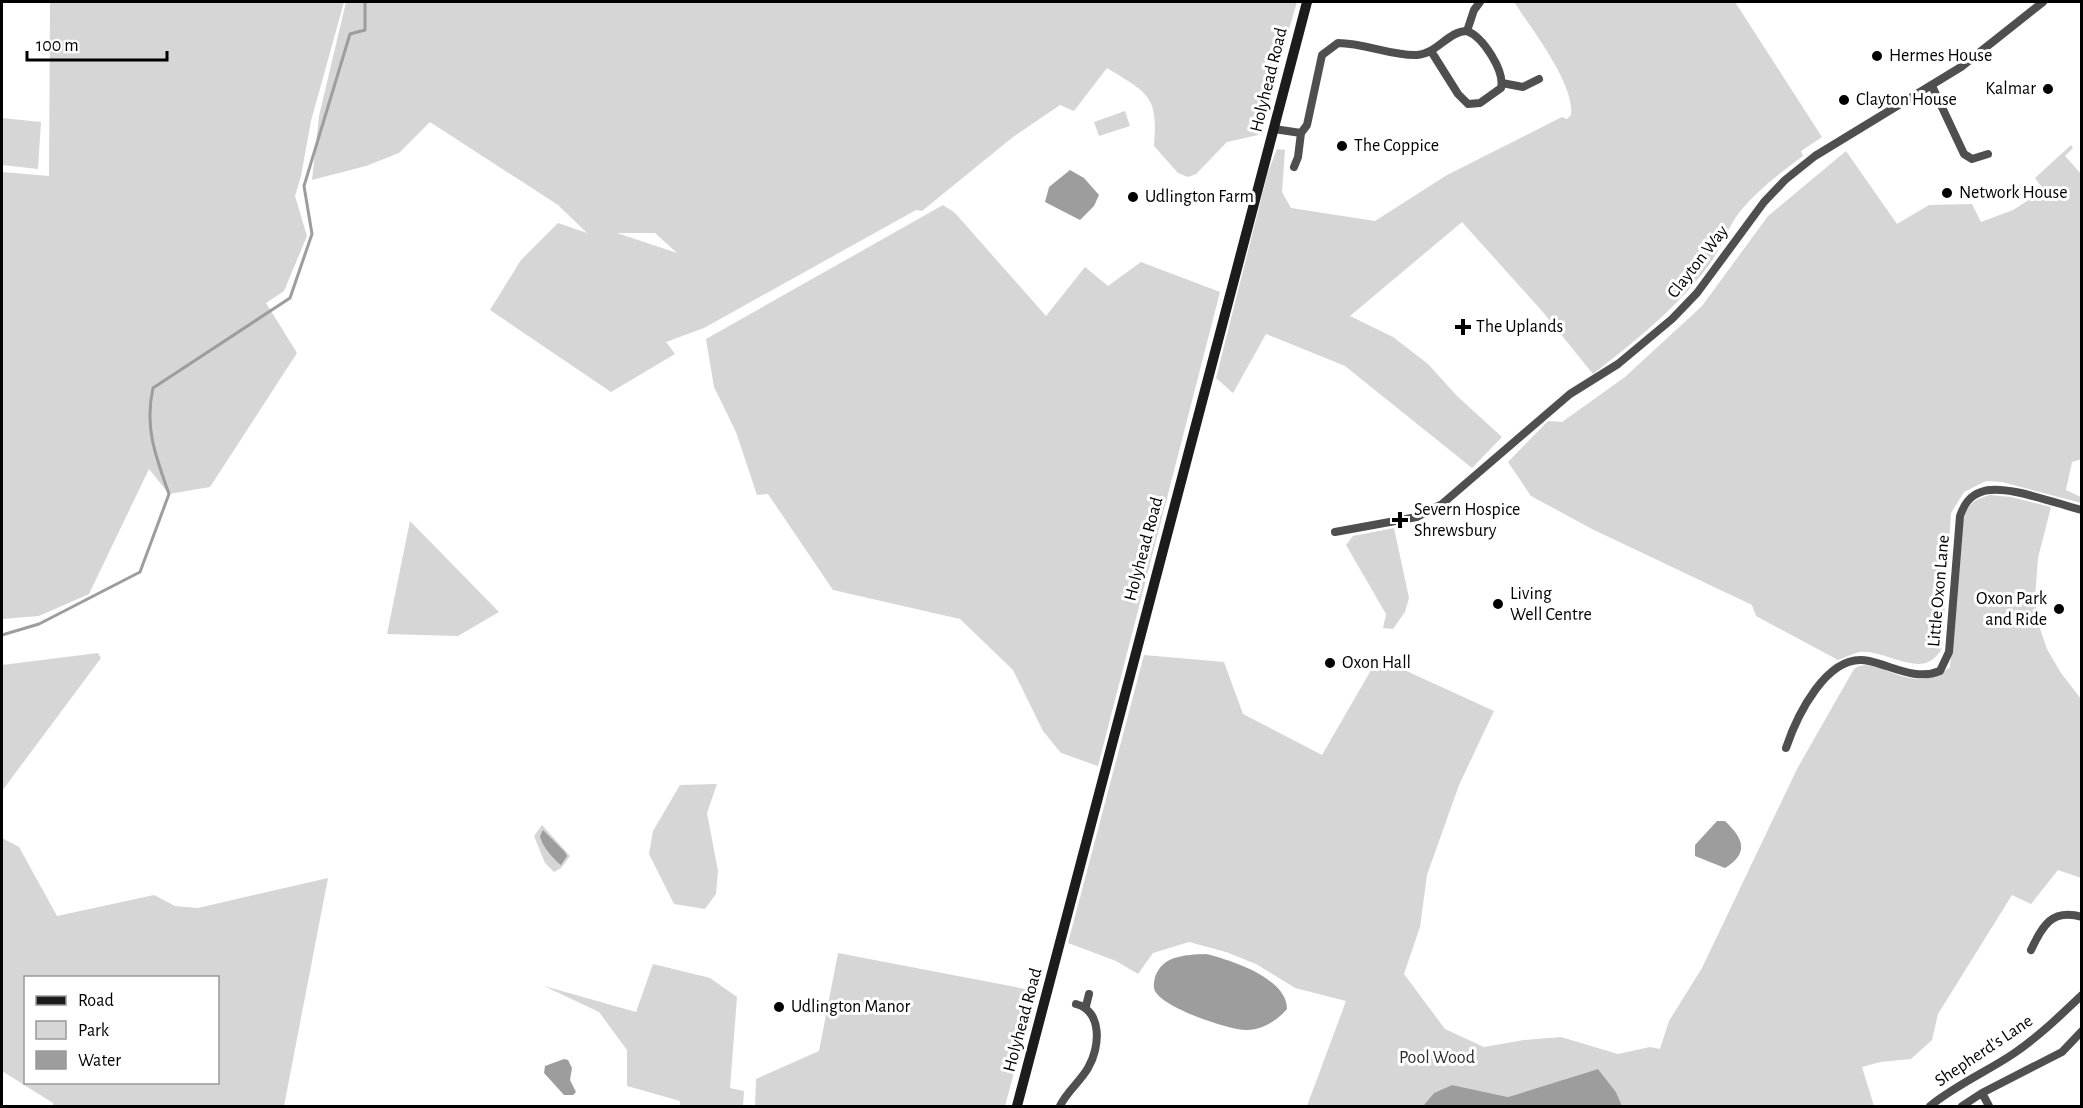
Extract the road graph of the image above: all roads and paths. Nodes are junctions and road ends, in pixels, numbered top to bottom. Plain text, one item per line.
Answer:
1 (1307, 2) edge
2 (1480, 2) edge
3 (2043, 2) edge
4 (1467, 31) junction
5 (1431, 51) junction
6 (1539, 79) dead end
7 (1502, 83) junction
8 (1932, 86) junction
9 (1274, 129) junction
10 (1300, 133) junction
11 (1988, 154) dead end
12 (1294, 167) dead end
13 (2082, 510) edge
14 (1335, 532) dead end
15 (1786, 748) dead end
16 (2082, 917) edge
17 (2031, 950) dead end
18 (1089, 994) dead end
19 (2082, 995) edge
20 (1076, 1004) dead end
21 (1086, 1006) junction
22 (2081, 1033) edge
23 (1982, 1093) junction
24 (1017, 1107) edge
25 (1060, 1107) edge
26 (1929, 1107) edge
27 (1962, 1107) edge
28 (1989, 1107) edge

1 - 9 main road, Holyhead Road
2 - 4 street
3 - 8 street, Clayton Way
4 - 5 street
4 - 7 street
5 - 7 street
5 - 10 street
6 - 7 street
8 - 11 street
8 - 14 street, Clayton Way
9 - 10 street
9 - 24 main road, Holyhead Road
10 - 12 street
13 - 15 street, Little Oxon Lane
16 - 17 street
18 - 21 street
19 - 26 street, Shepherd's Lane
20 - 21 street
21 - 25 street
22 - 23 street
23 - 27 street
23 - 28 street

